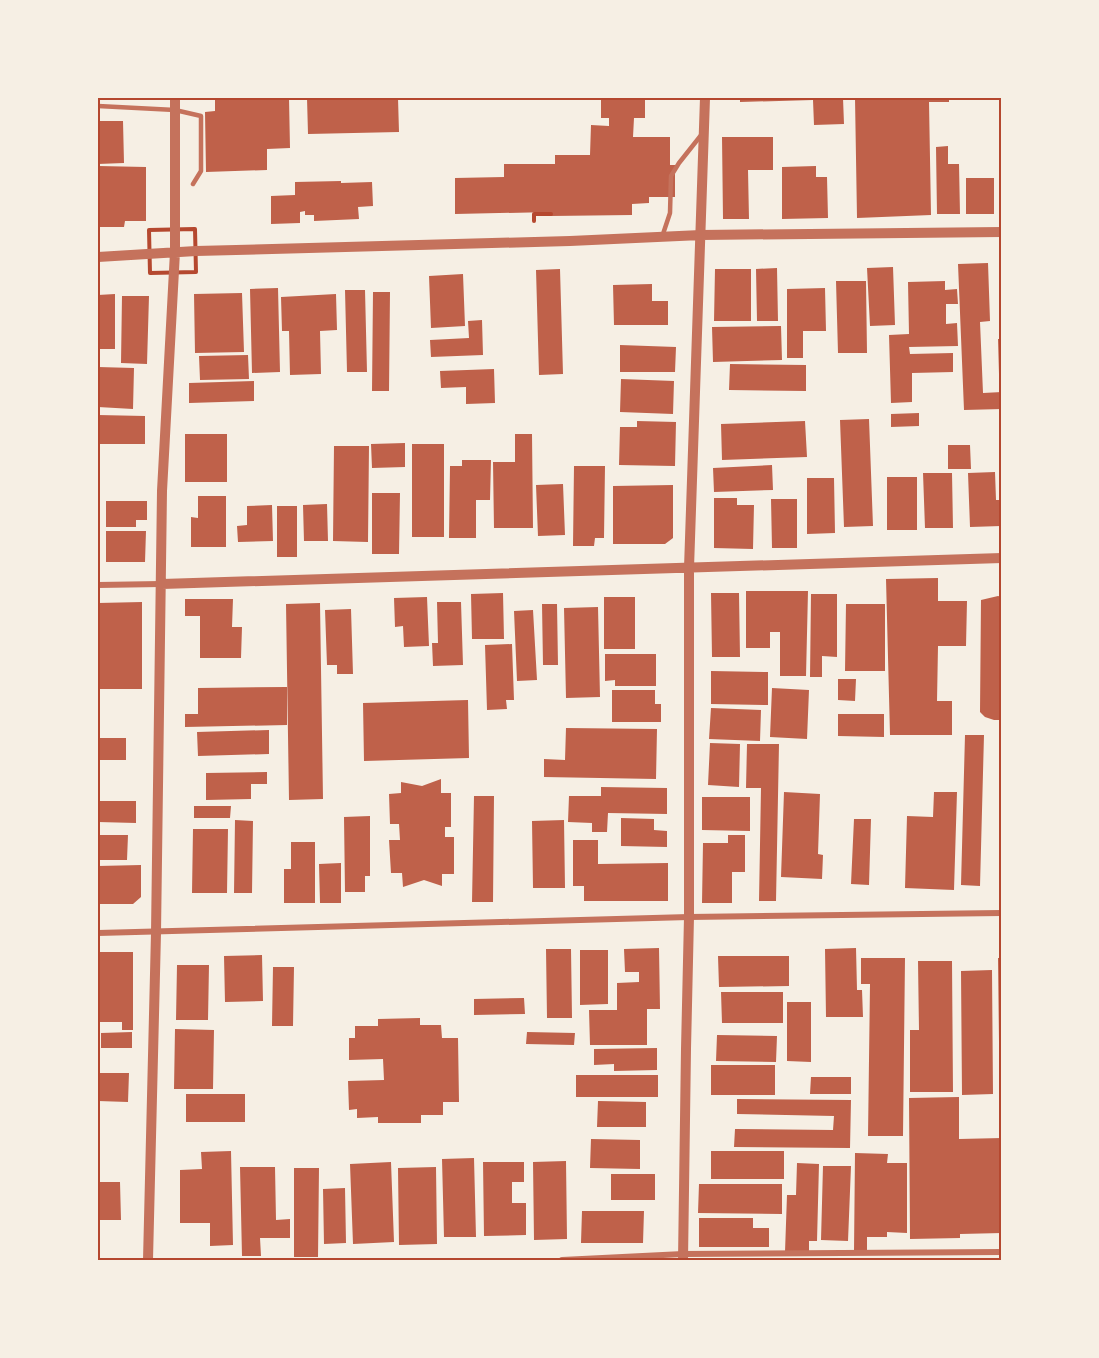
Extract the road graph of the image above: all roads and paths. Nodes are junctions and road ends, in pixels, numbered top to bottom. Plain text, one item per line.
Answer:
1 (175, 98) edge
2 (705, 98) edge
3 (98, 106) edge
4 (175, 110) junction
5 (704, 132) junction
6 (193, 184) dead end
7 (551, 214) dead end
8 (534, 221) dead end
9 (1002, 232) edge
10 (700, 235) junction
11 (662, 237) junction
12 (175, 252) junction
13 (98, 258) edge
14 (1002, 558) edge
15 (689, 568) junction
16 (162, 584) junction
17 (98, 585) edge
18 (1002, 913) edge
19 (689, 917) junction
20 (98, 933) edge
21 (156, 933) junction
22 (1002, 1252) edge
23 (683, 1257) edge
24 (148, 1260) edge
25 (562, 1260) edge

1 - 4 street
2 - 5 street
3 - 4 lane
4 - 6 lane
4 - 12 street
5 - 10 street
5 - 11 lane
7 - 8 path
9 - 10 street
10 - 11 street
10 - 15 street
11 - 12 street
12 - 13 street
12 - 16 street
14 - 15 street
15 - 16 street
15 - 19 street
16 - 17 street
16 - 21 street
18 - 19 street
19 - 21 street
19 - 23 street
20 - 21 street
21 - 24 street
22 - 23 street
23 - 25 street

